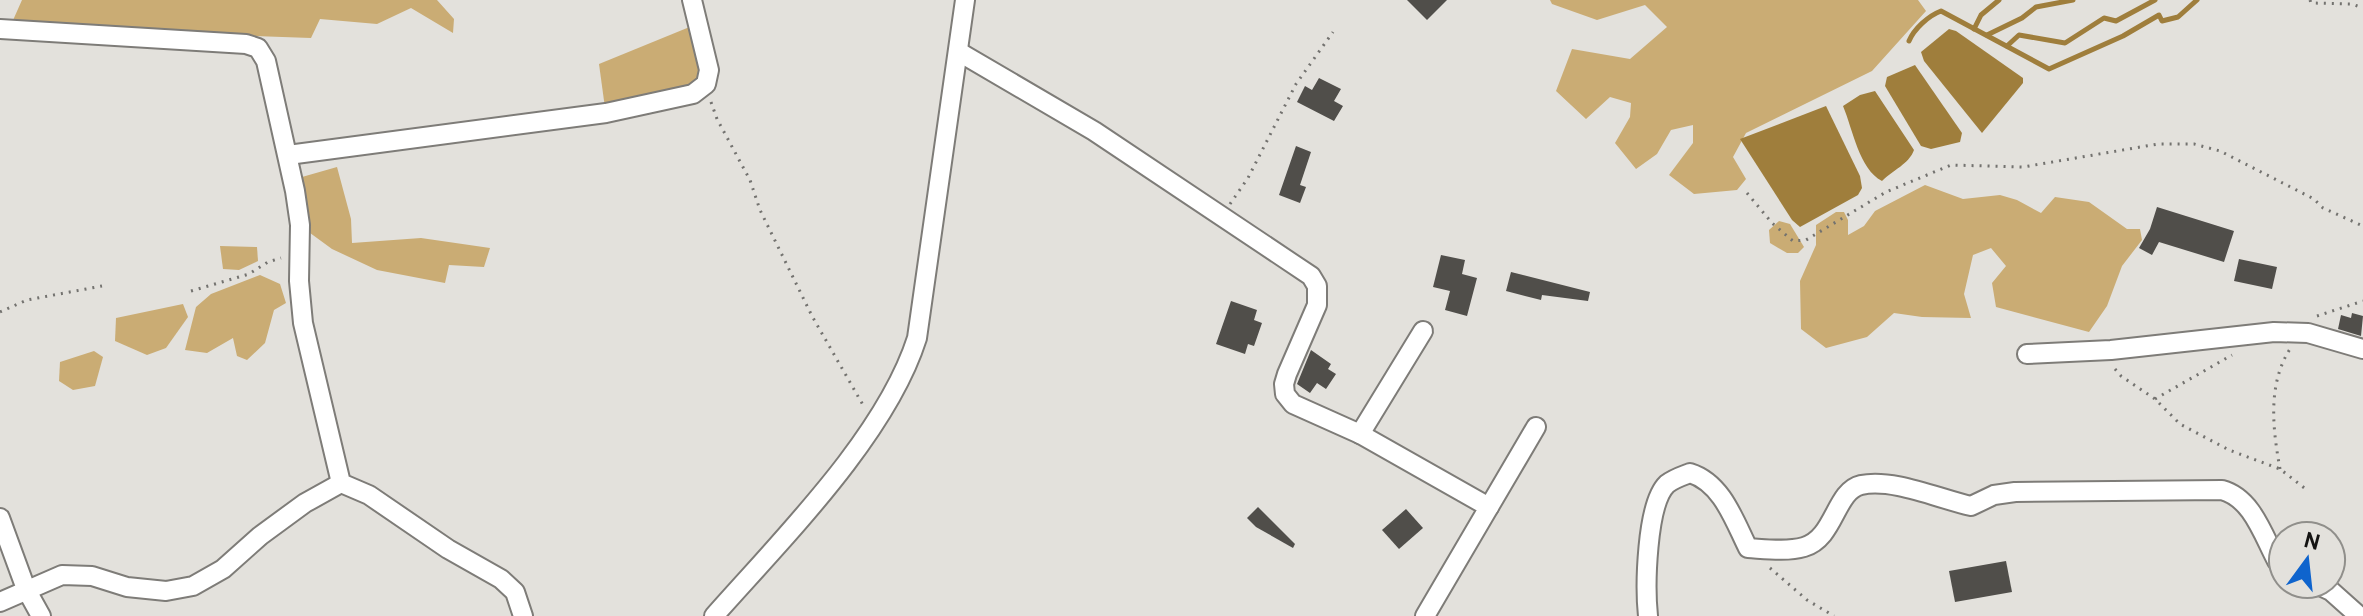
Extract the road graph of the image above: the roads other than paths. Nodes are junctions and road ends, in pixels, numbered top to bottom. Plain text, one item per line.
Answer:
1 (692, 0) edge
2 (965, 0) edge
3 (0, 29) edge
4 (959, 52) junction
5 (288, 155) junction
6 (1423, 331) dead end
7 (2363, 349) edge
8 (2027, 354) dead end
9 (1536, 427) dead end
10 (1360, 434) junction
11 (341, 483) junction
12 (1489, 507) junction
13 (0, 518) edge
14 (2267, 543) edge
15 (26, 589) junction
16 (2341, 600) edge
17 (0, 602) edge
18 (41, 616) edge
19 (523, 616) edge
20 (714, 616) edge
21 (1425, 616) edge
22 (1648, 616) edge
23 (2359, 616) edge

1 - 5 street
2 - 4 street
3 - 5 street
4 - 10 street
4 - 20 street
5 - 11 street
6 - 10 street
7 - 8 street
9 - 12 street
10 - 12 street
11 - 15 street
11 - 19 street
12 - 21 street
13 - 15 street
14 - 22 street
15 - 17 street
15 - 18 street
16 - 23 street

